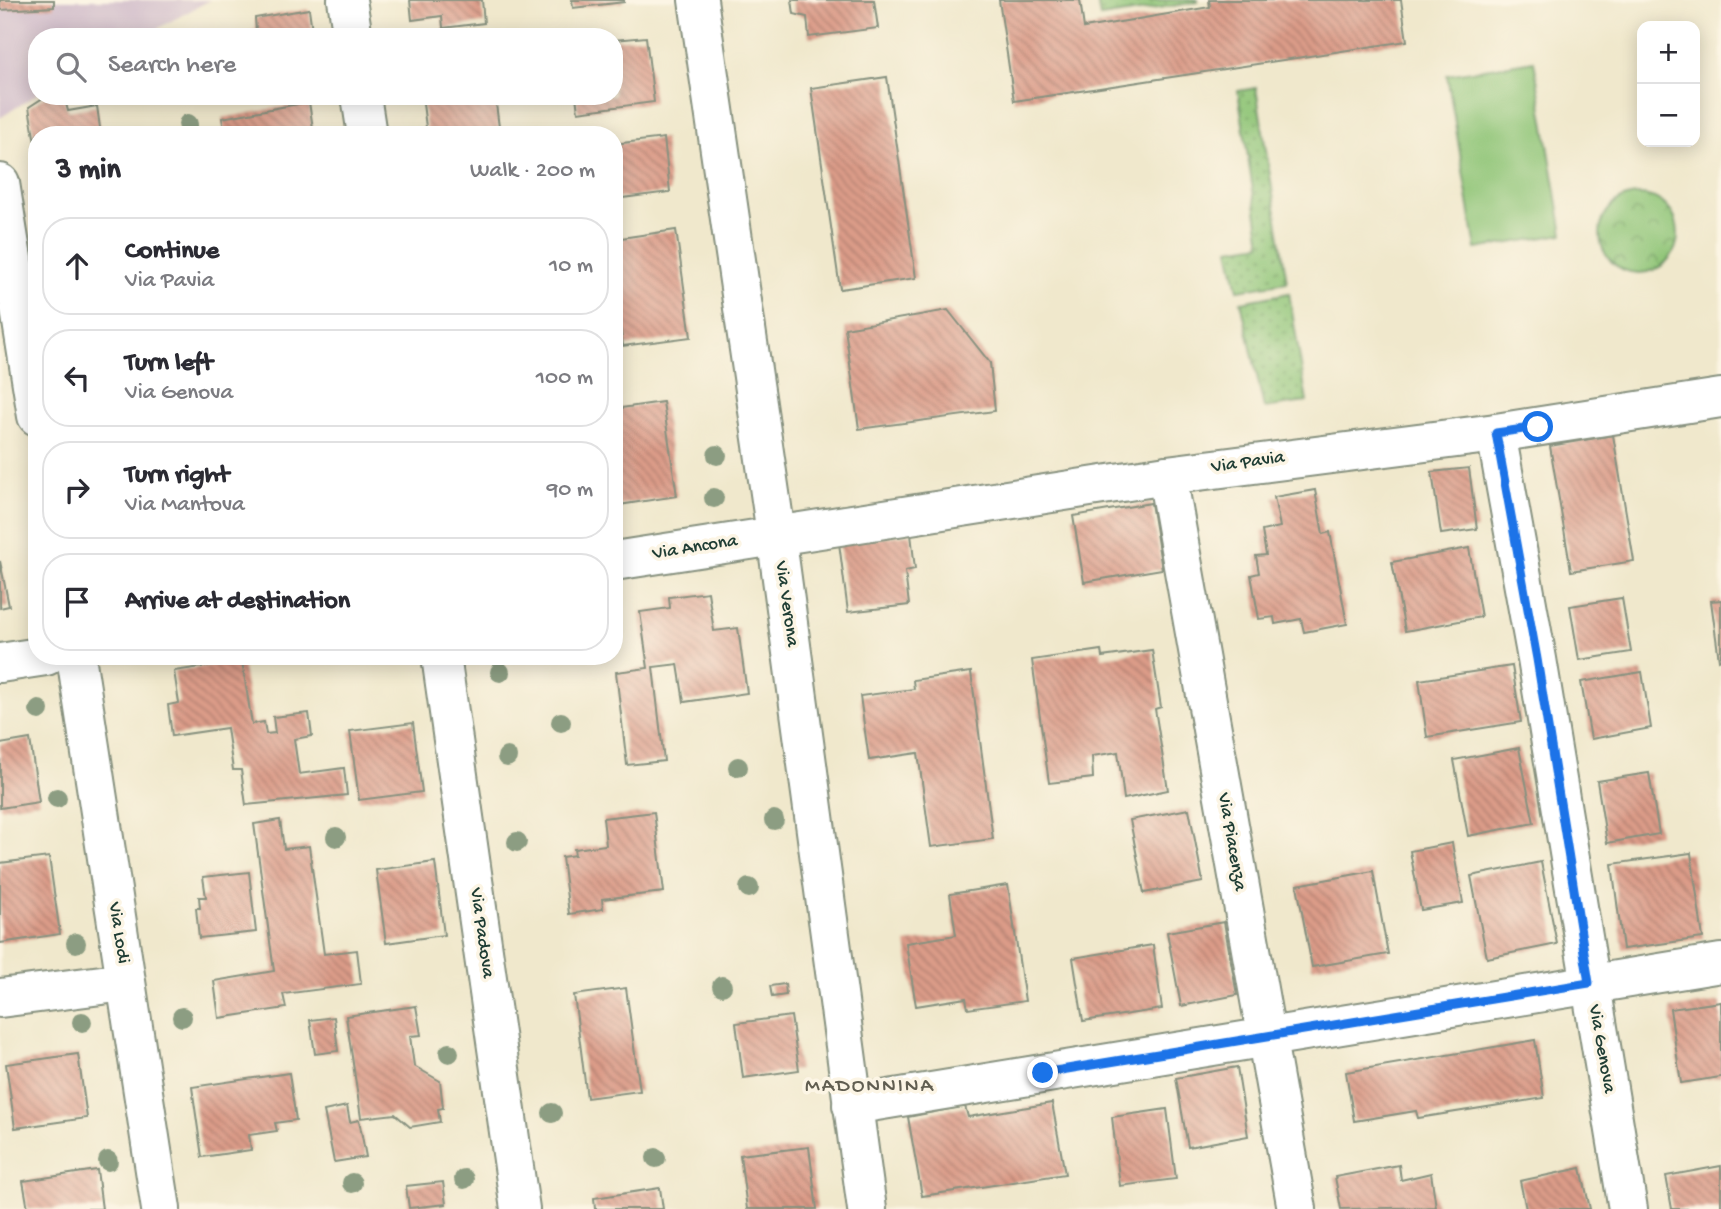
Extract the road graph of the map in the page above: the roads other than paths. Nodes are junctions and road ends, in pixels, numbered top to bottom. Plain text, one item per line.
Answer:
1 (348, 0) edge
2 (698, 0) edge
3 (352, 28) edge
4 (362, 105) edge
5 (366, 126) edge
6 (0, 183) edge
7 (15, 379) edge
8 (1721, 398) edge
9 (28, 401) edge
10 (1496, 433) junction
11 (1167, 475) junction
12 (776, 534) junction
13 (623, 560) edge
14 (28, 659) edge
15 (0, 663) edge
16 (77, 665) edge
17 (442, 665) edge
18 (1721, 963) edge
19 (125, 982) junction
20 (1589, 983) junction
21 (0, 998) edge
22 (1265, 1036) junction
23 (852, 1105) junction
24 (161, 1209) edge
25 (520, 1209) edge
26 (867, 1209) edge
27 (1297, 1209) edge
28 (1628, 1209) edge

1 - 3 street
2 - 12 street, Via Verona
4 - 5 street
6 - 7 street
7 - 9 street
8 - 10 street, Via Pavia
10 - 11 street, Via Pavia
10 - 20 street, Via Genova
11 - 12 street, Via Pavia
11 - 22 street, Via Piacenza
12 - 13 street, Via Ancona
12 - 23 street, Via Verona
14 - 15 street
16 - 19 street, Via Lodi
17 - 25 street, Via Padova
18 - 20 street
19 - 21 street
19 - 24 street, Via Lodi
20 - 22 street
20 - 28 street, Via Genova
22 - 23 street
22 - 27 street, Via Piacenza
23 - 26 street, Via Verona

